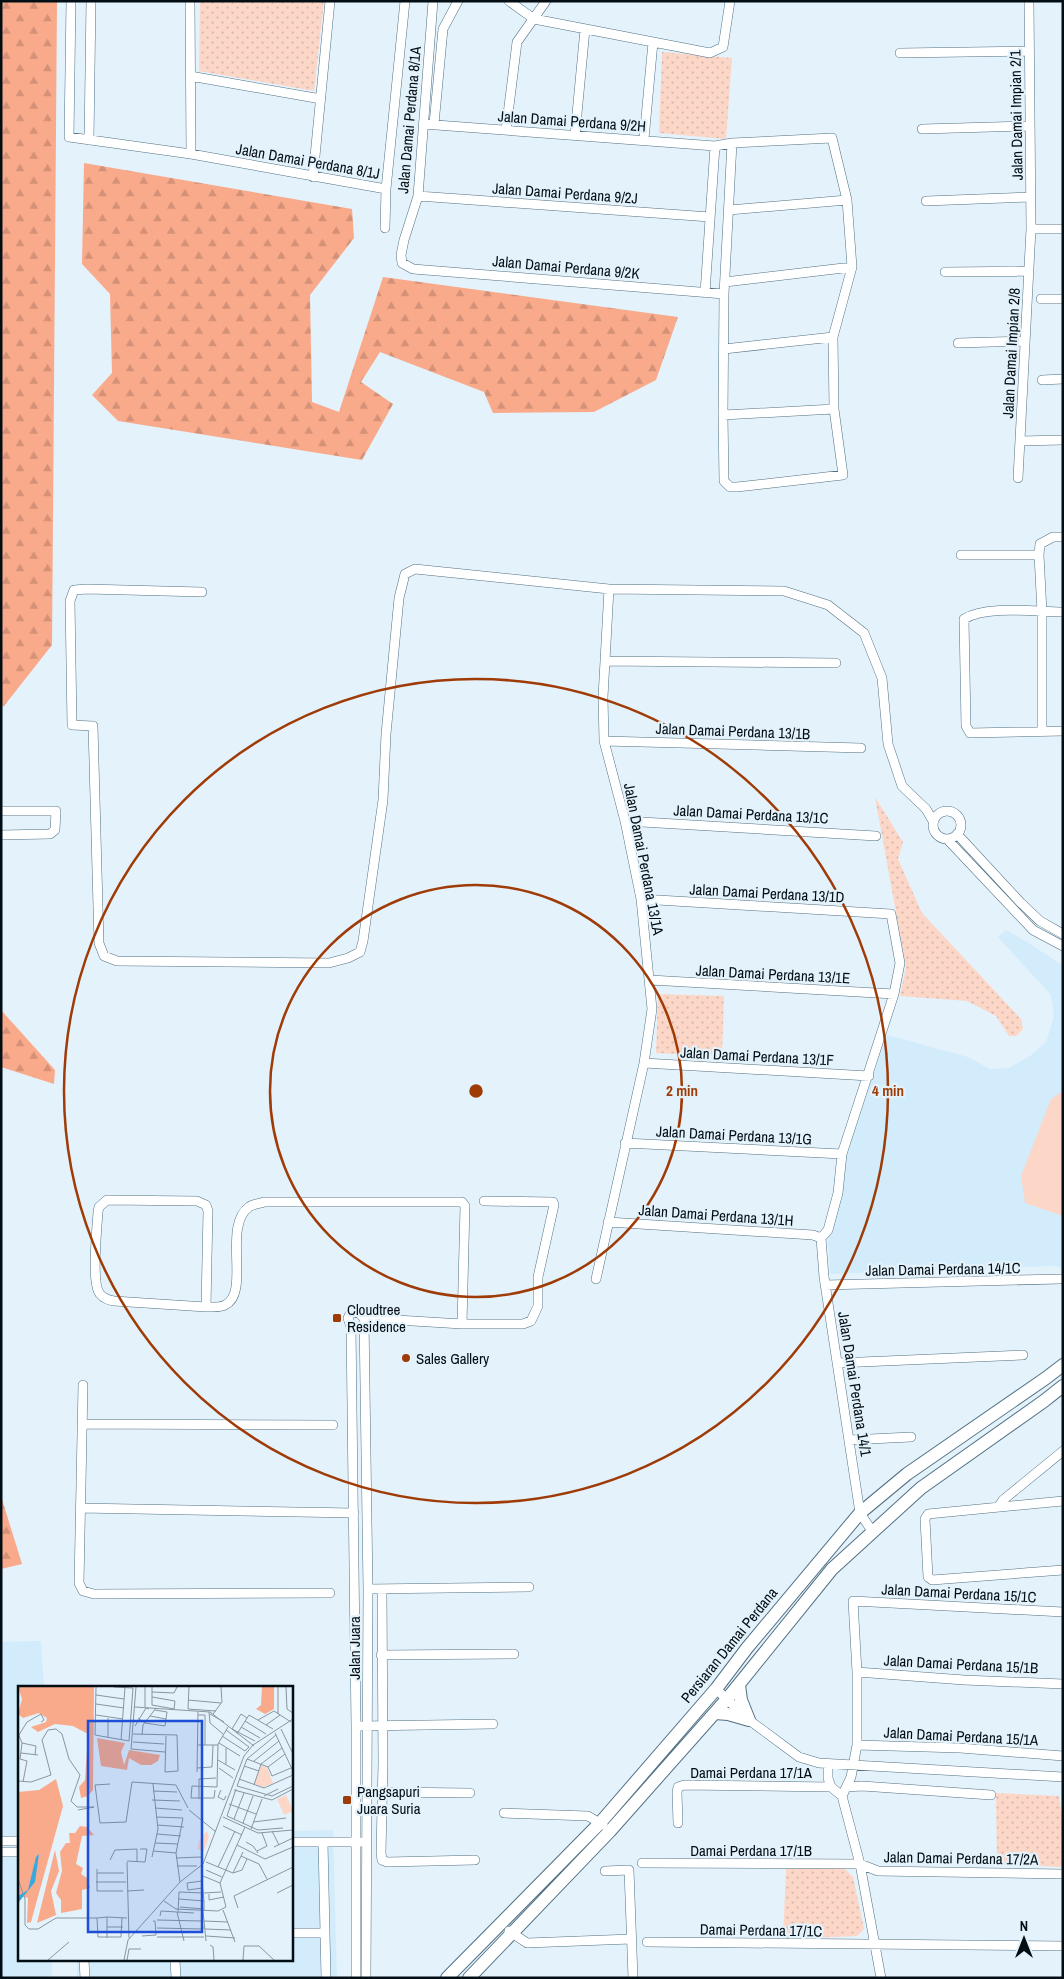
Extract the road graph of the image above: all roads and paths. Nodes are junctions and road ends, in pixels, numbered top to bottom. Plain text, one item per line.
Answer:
1 (71, 1) edge
2 (91, 1) edge
3 (190, 1) edge
4 (330, 1) edge
5 (405, 1) edge
6 (434, 1) edge
7 (458, 1) edge
8 (509, 1) edge
9 (546, 1) edge
10 (730, 1) edge
11 (1029, 1) edge
12 (534, 19) junction
13 (585, 29) junction
14 (653, 42) junction
15 (1029, 51) junction
16 (900, 53) dead end
17 (190, 76) junction
18 (321, 99) junction
19 (423, 124) junction
20 (434, 124) junction
21 (1030, 126) junction
22 (922, 129) dead end
23 (506, 130) junction
24 (575, 135) junction
25 (89, 140) junction
26 (644, 140) junction
27 (724, 144) junction
28 (191, 154) junction
29 (313, 177) junction
30 (386, 189) junction
31 (418, 196) junction
32 (1031, 197) junction
33 (847, 200) junction
34 (926, 201) dead end
35 (730, 210) junction
36 (710, 218) junction
37 (385, 228) dead end
38 (1031, 229) junction
39 (1063, 229) edge
40 (407, 267) joint
41 (852, 267) junction
42 (1029, 271) junction
43 (945, 272) dead end
44 (725, 282) junction
45 (705, 293) junction
46 (724, 294) junction
47 (1041, 299) dead end
48 (1063, 299) edge
49 (833, 337) junction
50 (1025, 341) junction
51 (958, 343) dead end
52 (724, 349) junction
53 (1063, 379) edge
54 (1042, 380) dead end
55 (834, 409) junction
56 (723, 415) junction
57 (1063, 440) edge
58 (1020, 441) junction
59 (1018, 478) dead end
60 (1063, 537) edge
61 (961, 555) dead end
62 (1039, 555) junction
63 (609, 589) junction
64 (202, 592) dead end
65 (1042, 612) junction
66 (1063, 612) edge
67 (605, 661) junction
68 (836, 663) dead end
69 (1042, 731) junction
70 (1063, 731) edge
71 (604, 741) junction
72 (861, 748) dead end
73 (926, 809) junction
74 (1, 811) edge
75 (941, 812) junction
76 (625, 821) junction
77 (934, 821) junction
78 (957, 834) junction
79 (1, 836) edge
80 (876, 836) dead end
81 (947, 839) junction
82 (641, 899) junction
83 (1063, 934) edge
84 (1063, 946) edge
85 (650, 980) junction
86 (894, 994) junction
87 (644, 1064) junction
88 (869, 1076) junction
89 (625, 1143) junction
90 (842, 1154) junction
91 (484, 1201) dead end
92 (608, 1222) junction
93 (821, 1238) junction
94 (596, 1279) dead end
95 (1060, 1279) dead end
96 (825, 1285) junction
97 (206, 1307) junction
98 (364, 1318) junction
99 (462, 1324) junction
100 (1023, 1355) dead end
101 (838, 1362) junction
102 (1063, 1365) edge
103 (1038, 1384) junction
104 (83, 1386) dead end
105 (1063, 1386) edge
106 (1044, 1401) junction
107 (82, 1424) junction
108 (333, 1425) dead end
109 (911, 1437) dead end
110 (849, 1440) junction
111 (1063, 1451) edge
112 (1063, 1501) edge
113 (999, 1506) junction
114 (80, 1508) junction
115 (354, 1513) junction
116 (860, 1513) junction
117 (872, 1531) junction
118 (1063, 1570) edge
119 (529, 1588) dead end
120 (368, 1589) junction
121 (382, 1590) junction
122 (330, 1593) dead end
123 (1063, 1612) edge
124 (514, 1654) dead end
125 (382, 1655) junction
126 (857, 1672) junction
127 (1063, 1684) edge
128 (739, 1685) junction
129 (716, 1689) junction
130 (727, 1700) junction
131 (715, 1713) junction
132 (749, 1720) junction
133 (494, 1724) dead end
134 (356, 1726) junction
135 (367, 1726) junction
136 (383, 1726) junction
137 (857, 1745) junction
138 (1063, 1756) edge
139 (828, 1765) junction
140 (852, 1765) junction
141 (1063, 1777) edge
142 (832, 1786) junction
143 (847, 1787) junction
144 (382, 1792) junction
145 (470, 1793) dead end
146 (991, 1795) dead end
147 (842, 1796) junction
148 (504, 1813) dead end
149 (600, 1823) junction
150 (678, 1823) dead end
151 (610, 1831) junction
152 (1, 1841) edge
153 (18, 1841) edge
154 (292, 1842) edge
155 (323, 1842) junction
156 (356, 1842) junction
157 (366, 1842) junction
158 (1, 1852) edge
159 (18, 1852) edge
160 (475, 1860) dead end
161 (642, 1863) dead end
162 (860, 1864) junction
163 (605, 1871) dead end
164 (1063, 1874) edge
165 (500, 1923) junction
166 (292, 1933) edge
167 (325, 1933) junction
168 (512, 1934) junction
169 (631, 1939) junction
170 (646, 1942) dead end
171 (875, 1946) junction
172 (1063, 1946) edge
173 (84, 1962) edge
174 (175, 1962) edge
175 (84, 1978) edge
176 (176, 1978) edge
177 (326, 1978) edge
178 (356, 1978) edge
179 (366, 1978) edge
180 (448, 1978) edge
181 (469, 1978) edge
182 (633, 1978) edge
183 (881, 1978) edge

1 - 25 street, Jalan Damai Perdana 8/1J
2 - 25 street
3 - 17 street
4 - 18 street
5 - 30 street, Jalan Damai Perdana 8/1J
6 - 19 street, Jalan Damai Perdana 8/1A
7 - 20 street
8 - 12 street
9 - 12 street
10 - 14 street
11 - 15 street, Jalan Damai Impian 2/1
12 - 13 street
12 - 23 street
13 - 14 street
13 - 24 street
14 - 26 street
15 - 16 street
15 - 21 street, Jalan Damai Impian 2/1
17 - 18 street
17 - 28 street
18 - 29 street
19 - 20 street, Jalan Damai Perdana 9/2H
19 - 31 street, Jalan Damai Perdana 8/1A
20 - 23 street, Jalan Damai Perdana 9/2H
21 - 22 street
21 - 32 street, Jalan Damai Impian 2/1
23 - 24 street, Jalan Damai Perdana 9/2H
24 - 26 street, Jalan Damai Perdana 9/2H
25 - 28 street, Jalan Damai Perdana 8/1J
26 - 27 street, Jalan Damai Perdana 9/2H
27 - 33 street, Jalan Damai Perdana 9/2H
27 - 35 street
27 - 36 street
28 - 29 street, Jalan Damai Perdana 8/1J
29 - 30 street, Jalan Damai Perdana 8/1J
30 - 37 street
31 - 36 street, Jalan Damai Perdana 9/2J
31 - 40 street, Jalan Damai Perdana 8/1A
32 - 34 street
32 - 38 street, Jalan Damai Impian 2/1
33 - 35 street
33 - 41 street
35 - 44 street
36 - 45 street
38 - 39 street
38 - 42 street, Jalan Damai Impian 2/8
40 - 45 street, Jalan Damai Perdana 9/2K
41 - 44 street
41 - 49 street
42 - 43 street
42 - 50 street, Jalan Damai Impian 2/8
44 - 46 street
45 - 46 street, Jalan Damai Perdana 9/2K
46 - 52 street
47 - 48 street
49 - 52 street
49 - 55 street
50 - 51 street
50 - 58 street, Jalan Damai Impian 2/8
52 - 56 street
53 - 54 street
55 - 56 street
55 - 56 street
57 - 58 street
58 - 59 street, Jalan Damai Impian 2/8
60 - 62 street
61 - 62 street
62 - 65 street
63 - 64 street
63 - 67 street, Jalan Damai Perdana 13/1A
63 - 73 street
65 - 66 street
65 - 69 street
65 - 69 street
67 - 68 street
67 - 71 street, Jalan Damai Perdana 13/1A
69 - 70 street
71 - 72 street, Jalan Damai Perdana 13/1B
71 - 76 street, Jalan Damai Perdana 13/1A
73 - 75 street
73 - 77 street
74 - 79 street
75 - 77 street
75 - 78 street
76 - 80 street, Jalan Damai Perdana 13/1C
76 - 82 street, Jalan Damai Perdana 13/1A
77 - 81 street
78 - 81 street
78 - 83 street
81 - 84 street
82 - 85 street, Jalan Damai Perdana 13/1A
82 - 86 street, Jalan Damai Perdana 13/1D
85 - 86 street, Jalan Damai Perdana 13/1E
85 - 87 street, Jalan Damai Perdana 13/1A
86 - 88 street
87 - 88 street, Jalan Damai Perdana 13/1F
87 - 89 street, Jalan Damai Perdana 13/1A
88 - 90 street
89 - 90 street, Jalan Damai Perdana 13/1G
89 - 92 street, Jalan Damai Perdana 13/1A
90 - 93 street
91 - 99 street
92 - 93 street, Jalan Damai Perdana 13/1H
92 - 94 street, Jalan Damai Perdana 13/1A
93 - 96 street, Jalan Damai Perdana 14/1
95 - 96 street, Jalan Damai Perdana 14/1C
96 - 101 street, Jalan Damai Perdana 14/1
97 - 97 street
97 - 99 street
98 - 99 street
98 - 115 street, Jalan Juara
98 - 120 street, Jalan Juara
100 - 101 street
101 - 110 street, Jalan Damai Perdana 14/1
102 - 103 main road, Persiaran Damai Perdana
103 - 106 main road
103 - 116 main road, Persiaran Damai Perdana
104 - 107 street
105 - 106 main road, Persiaran Damai Perdana
106 - 117 main road, Persiaran Damai Perdana
107 - 108 street
107 - 114 street
109 - 110 street
110 - 116 street, Jalan Damai Perdana 14/1
111 - 113 street
112 - 113 street
113 - 118 street
114 - 115 street
114 - 122 street
115 - 134 street, Jalan Juara
116 - 117 street, Jalan Damai Perdana 14/1
116 - 129 main road, Persiaran Damai Perdana
117 - 128 main road, Persiaran Damai Perdana
119 - 121 street
120 - 121 street
120 - 135 street, Jalan Juara
121 - 125 street
123 - 126 street, Jalan Damai Perdana 15/1C
124 - 125 street
125 - 136 street
126 - 127 street, Jalan Damai Perdana 15/1B
126 - 137 street
128 - 130 main road, Persiaran Damai Perdana
128 - 132 main road
129 - 130 street
129 - 149 main road, Persiaran Damai Perdana
130 - 131 main road, Persiaran Damai Perdana
130 - 132 street
131 - 132 main road
131 - 151 main road, Persiaran Damai Perdana
132 - 139 street
133 - 136 street
134 - 135 street
134 - 156 street, Jalan Juara
135 - 136 street
135 - 157 street, Jalan Juara
136 - 144 street
137 - 138 street, Jalan Damai Perdana 15/1A
137 - 140 street
139 - 140 street
139 - 142 street
140 - 141 street
140 - 143 street
142 - 147 street
142 - 150 street, Damai Perdana 17/1A
143 - 146 street
143 - 147 street
144 - 145 street
144 - 160 street
147 - 162 street
148 - 149 street
149 - 151 street
149 - 165 main road, Persiaran Damai Perdana
151 - 168 main road, Persiaran Damai Perdana
152 - 153 street
154 - 155 street
155 - 156 street
155 - 167 street
156 - 157 street
156 - 178 street, Jalan Juara
157 - 179 street, Jalan Juara
158 - 159 street
161 - 162 street, Damai Perdana 17/1B
162 - 164 street, Jalan Damai Perdana 17/2A
162 - 171 street
163 - 169 street
165 - 168 street
165 - 180 main road, Persiaran Damai Perdana
166 - 167 street
167 - 177 street
168 - 169 street
168 - 181 main road, Persiaran Damai Perdana
169 - 182 street
170 - 171 street, Damai Perdana 17/1C
171 - 172 street, Damai Perdana 17/1C
171 - 183 street
173 - 175 street
174 - 176 street

